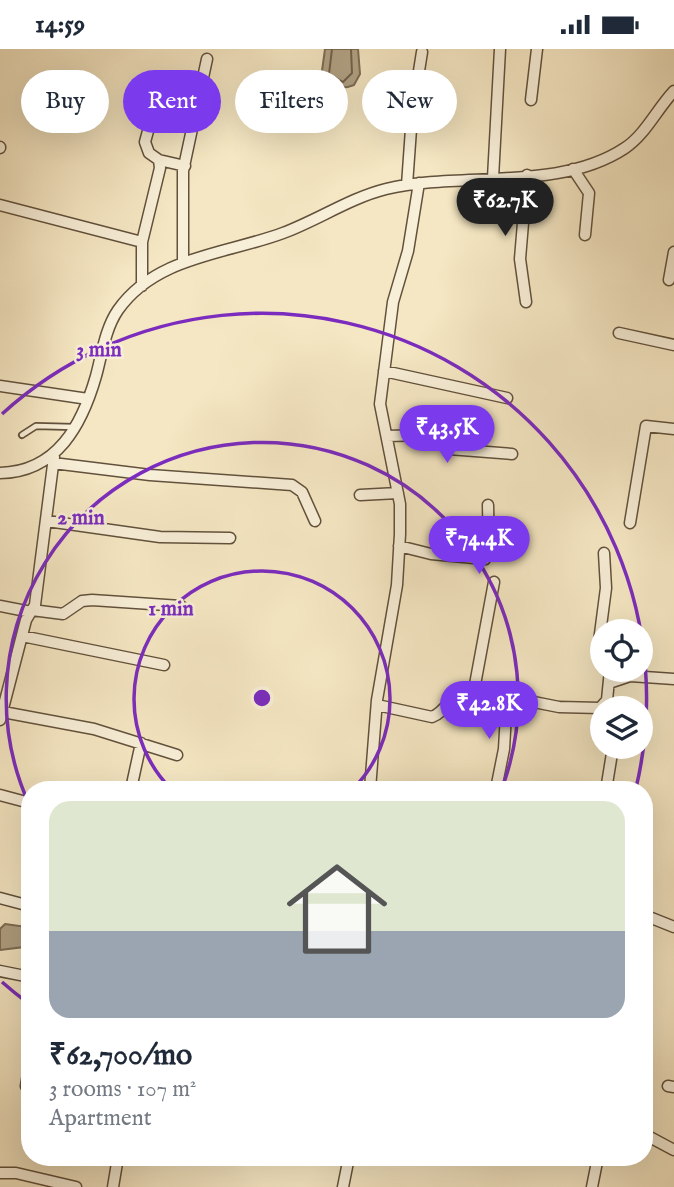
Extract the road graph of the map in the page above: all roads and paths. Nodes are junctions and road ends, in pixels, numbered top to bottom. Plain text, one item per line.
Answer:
1 (500, 49) edge
2 (537, 49) edge
3 (422, 52) dead end
4 (207, 59) dead end
5 (674, 91) edge
6 (531, 100) dead end
7 (147, 133) edge
8 (159, 160) junction
9 (184, 166) junction
10 (573, 169) junction
11 (527, 175) junction
12 (493, 178) junction
13 (419, 183) junction
14 (407, 185) junction
15 (0, 205) edge
16 (585, 235) dead end
17 (142, 242) junction
18 (674, 252) edge
19 (183, 261) junction
20 (669, 280) dead end
21 (142, 286) junction
22 (526, 302) dead end
23 (619, 333) dead end
24 (674, 345) edge
25 (384, 371) junction
26 (0, 386) edge
27 (507, 398) dead end
28 (88, 399) junction
29 (75, 427) junction
30 (674, 429) edge
31 (22, 435) dead end
32 (387, 436) junction
33 (512, 454) dead end
34 (54, 460) junction
35 (0, 473) edge
36 (398, 493) junction
37 (360, 495) dead end
38 (488, 505) dead end
39 (47, 521) junction
40 (315, 521) dead end
41 (630, 523) dead end
42 (230, 538) dead end
43 (399, 546) junction
44 (604, 553) dead end
45 (494, 582) dead end
46 (0, 606) edge
47 (181, 606) dead end
48 (32, 611) junction
49 (602, 619) edge
50 (22, 636) junction
51 (164, 665) dead end
52 (674, 679) edge
53 (609, 683) joint
54 (474, 690) junction
55 (507, 695) junction
56 (606, 696) edge
57 (377, 705) junction
58 (590, 709) edge
59 (2, 716) edge
60 (141, 743) junction
61 (177, 755) dead end
62 (611, 759) edge
63 (133, 781) edge
64 (371, 781) edge
65 (498, 781) edge
66 (607, 781) edge
67 (0, 795) edge
68 (21, 801) edge
69 (0, 898) edge
70 (21, 904) edge
71 (653, 919) edge
72 (674, 927) edge
73 (0, 971) edge
74 (21, 975) edge
75 (653, 1140) edge
76 (674, 1150) edge
77 (116, 1166) edge
78 (347, 1166) edge
79 (596, 1166) edge
80 (0, 1173) edge
81 (76, 1187) edge
82 (113, 1187) edge
83 (343, 1187) edge
84 (592, 1187) edge

1 - 12 street
2 - 6 street
3 - 14 street
4 - 9 street
5 - 10 street
7 - 8 street
8 - 9 street
8 - 17 street
9 - 19 street
10 - 11 street
10 - 16 street
11 - 12 street
11 - 22 street
12 - 13 street
13 - 14 street
13 - 25 street
14 - 19 street
15 - 17 street
17 - 21 street
18 - 20 street
19 - 21 street
21 - 28 street
23 - 24 street
25 - 27 street
25 - 32 street
26 - 28 street
28 - 29 street
29 - 31 lane
29 - 34 street
30 - 41 street
32 - 33 street
32 - 36 street
34 - 35 street
34 - 39 street
34 - 40 street
36 - 37 street
36 - 43 street
38 - 43 street
39 - 42 street
39 - 48 street
43 - 57 street
44 - 49 street
45 - 54 street
46 - 48 street
47 - 48 street
48 - 50 street
50 - 51 street
50 - 59 street
52 - 53 street
53 - 56 street
54 - 55 street
54 - 57 street
55 - 58 street
55 - 65 street
57 - 64 street
59 - 60 street
60 - 61 street
60 - 63 street
62 - 66 street
67 - 68 street
69 - 70 street
71 - 72 street
73 - 74 street
75 - 76 street
77 - 82 street
78 - 83 street
79 - 84 street
80 - 81 street

